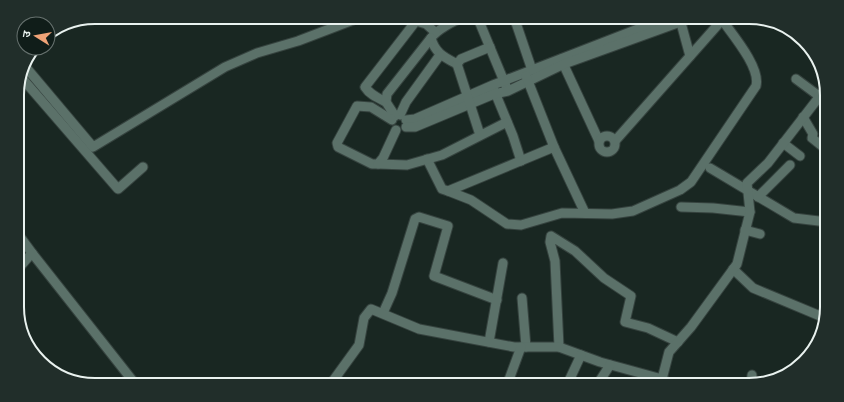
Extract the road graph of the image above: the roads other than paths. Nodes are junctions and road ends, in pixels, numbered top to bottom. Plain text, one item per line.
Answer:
1 (343, 24) edge
2 (414, 24) edge
3 (426, 24) edge
4 (452, 24) edge
5 (483, 24) edge
6 (516, 24) edge
7 (653, 24) edge
8 (678, 24) edge
9 (681, 24) edge
10 (717, 24) edge
11 (724, 24) edge
12 (433, 35) junction
13 (490, 47) junction
14 (590, 51) junction
15 (440, 55) junction
16 (690, 56) junction
17 (563, 61) junction
18 (457, 64) junction
19 (28, 70) edge
20 (528, 74) junction
21 (796, 80) dead end
22 (504, 81) junction
23 (25, 82) edge
24 (494, 90) junction
25 (508, 91) junction
26 (467, 96) junction
27 (819, 96) joint
28 (386, 102) junction
29 (471, 106) junction
30 (803, 117) junction
31 (400, 120) junction
32 (507, 122) junction
33 (480, 135) junction
34 (600, 141) junction
35 (615, 141) junction
36 (784, 143) junction
37 (820, 145) edge
38 (554, 147) junction
39 (800, 156) dead end
40 (427, 159) junction
41 (521, 161) junction
42 (378, 164) junction
43 (790, 165) dead end
44 (143, 167) dead end
45 (710, 168) dead end
46 (448, 191) junction
47 (748, 191) junction
48 (758, 197) junction
49 (681, 207) dead end
50 (750, 212) junction
51 (585, 213) junction
52 (820, 221) edge
53 (745, 230) junction
54 (760, 234) dead end
55 (24, 242) edge
56 (32, 253) junction
57 (24, 262) edge
58 (503, 263) dead end
59 (734, 269) junction
60 (522, 298) dead end
61 (497, 300) junction
62 (383, 313) junction
63 (819, 316) edge
64 (489, 342) junction
65 (678, 342) junction
66 (524, 347) junction
67 (560, 347) junction
68 (581, 355) junction
69 (610, 365) junction
70 (130, 378) edge
71 (335, 378) edge
72 (510, 378) edge
73 (570, 378) edge
74 (602, 378) edge
75 (658, 378) edge
76 (662, 378) edge

1 - 19 street
2 - 28 street
3 - 12 street
4 - 12 street
5 - 13 street
6 - 20 street
7 - 14 street
8 - 14 street
9 - 16 street
10 - 16 street
11 - 51 street
12 - 15 street
12 - 28 street
13 - 18 street
13 - 22 street
14 - 17 street
15 - 18 street
15 - 31 street
16 - 35 street
17 - 20 street
17 - 34 street
18 - 26 street
20 - 22 street
20 - 25 street
20 - 38 street
21 - 27 street
22 - 24 street
22 - 25 street
23 - 44 street
24 - 25 street
24 - 26 street
24 - 29 street
24 - 32 street
26 - 29 street
26 - 31 street
27 - 30 street
28 - 31 street
29 - 31 street
29 - 33 street
30 - 36 street
30 - 37 street
31 - 42 street
31 - 42 street
32 - 33 street
32 - 41 street
33 - 40 street
34 - 35 street
34 - 35 street
36 - 39 street
36 - 47 street
38 - 41 street
38 - 51 street
40 - 42 street
40 - 46 street
41 - 46 street
43 - 48 street
45 - 47 street
46 - 51 street
47 - 48 street
47 - 50 street
48 - 52 street
49 - 50 street
50 - 53 street
53 - 54 street
53 - 59 street
55 - 56 street
56 - 57 street
56 - 70 street
58 - 61 street
59 - 63 street
59 - 65 street
60 - 66 street
61 - 62 street
61 - 64 street
62 - 64 street
62 - 71 street
64 - 66 street
65 - 67 street
65 - 76 street
66 - 67 street
66 - 72 street
67 - 68 street
68 - 69 street
68 - 73 street
69 - 74 street
69 - 75 street

